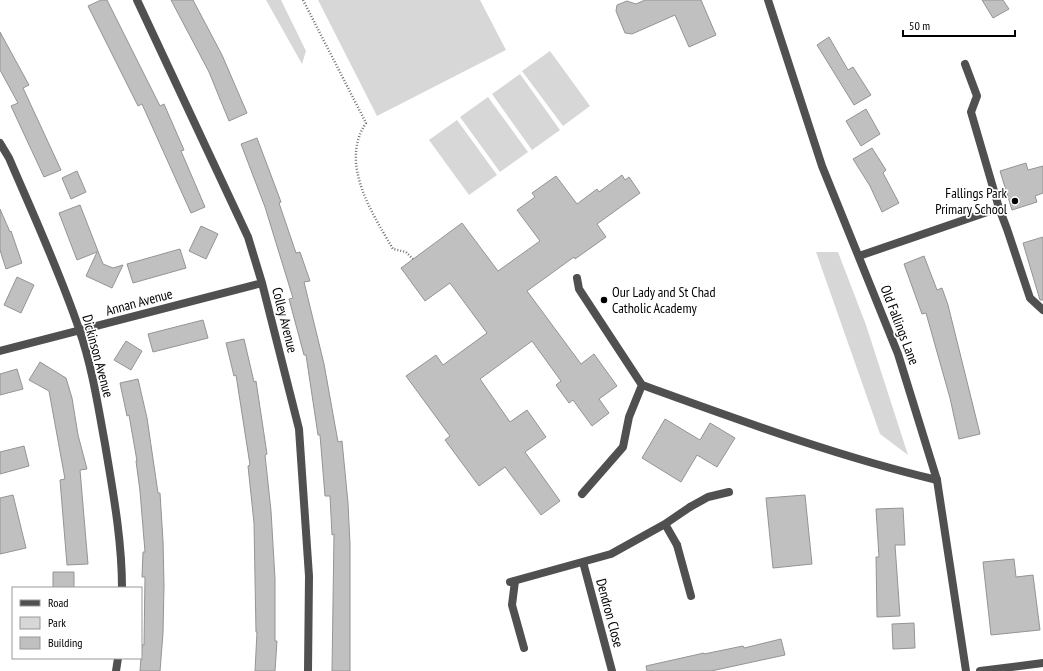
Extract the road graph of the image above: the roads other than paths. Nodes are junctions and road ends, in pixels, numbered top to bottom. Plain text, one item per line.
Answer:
1 (137, 0) edge
2 (768, 0) edge
3 (965, 64) dead end
4 (0, 143) edge
5 (999, 208) junction
6 (859, 256) junction
7 (577, 278) dead end
8 (262, 283) junction
9 (1043, 310) edge
10 (80, 331) junction
11 (0, 351) edge
12 (642, 385) junction
13 (937, 480) junction
14 (729, 492) dead end
15 (582, 494) dead end
16 (665, 524) junction
17 (583, 562) junction
18 (122, 587) edge
19 (691, 596) dead end
20 (524, 648) dead end
21 (118, 659) edge
22 (1043, 663) edge
23 (116, 671) edge
24 (308, 671) edge
25 (612, 671) edge
26 (966, 671) edge
27 (980, 671) edge

1 - 8 street, Colley Avenue
2 - 6 street, Old Fallings Lane
3 - 5 street
4 - 10 street, Dickinson Avenue
5 - 6 street
5 - 9 street
6 - 13 street, Old Fallings Lane
7 - 12 street
8 - 10 street, Annan Avenue
8 - 24 street, Colley Avenue
10 - 11 street, Annan Avenue
10 - 18 street, Dickinson Avenue
12 - 13 street
12 - 15 street
13 - 26 street, Old Fallings Lane
14 - 16 street
16 - 17 street
16 - 19 street
17 - 20 street
17 - 25 street, Dendron Close
21 - 23 street
22 - 27 street

